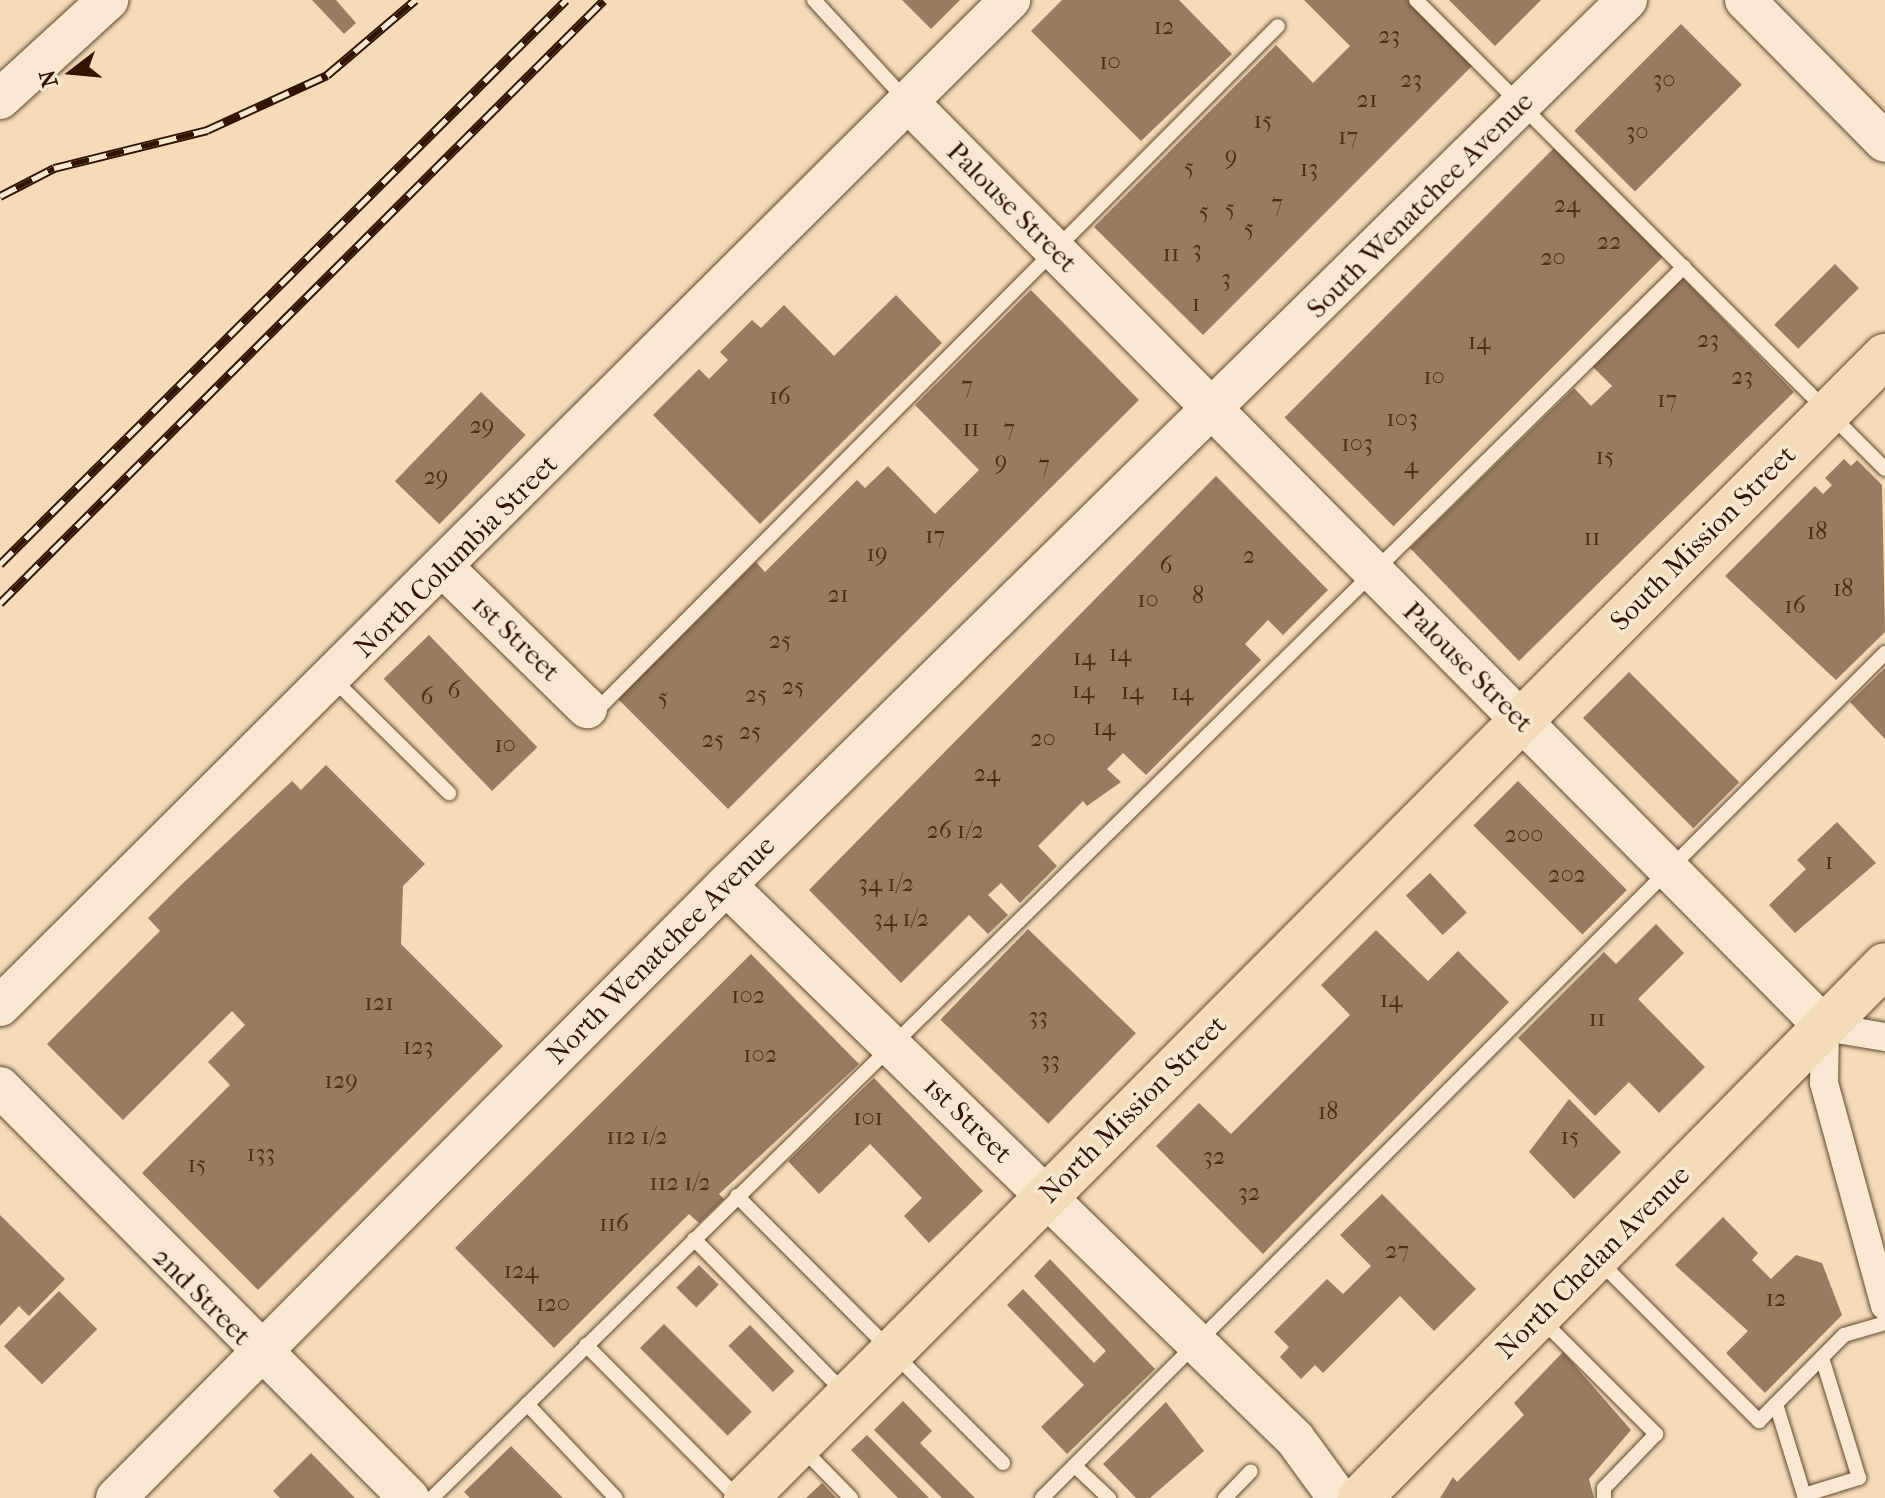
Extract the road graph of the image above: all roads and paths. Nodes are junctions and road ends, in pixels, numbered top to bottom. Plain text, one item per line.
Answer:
1 (108, 0) edge
2 (814, 0) edge
3 (1010, 0) edge
4 (1416, 0) edge
5 (1627, 0) edge
6 (1745, 0) edge
7 (1278, 26) dead end
8 (0, 99) edge
9 (908, 102) junction
10 (1521, 105) junction
11 (1885, 142) edge
12 (1056, 252) junction
13 (1684, 267) junction
14 (1885, 356) edge
15 (1213, 410) junction
16 (1829, 412) junction
17 (1885, 469) edge
18 (445, 569) junction
19 (1374, 572) junction
20 (1885, 653) edge
21 (333, 679) junction
22 (589, 712) joint
23 (1521, 720) junction
24 (449, 793) dead end
25 (1666, 865) junction
26 (726, 885) junction
27 (1885, 965) edge
28 (0, 1006) edge
29 (1825, 1027) junction
30 (1885, 1037) edge
31 (891, 1045) junction
32 (0, 1087) edge
33 (737, 1196) junction
34 (1046, 1196) junction
35 (694, 1239) junction
36 (1597, 1258) junction
37 (1879, 1266) edge
38 (1885, 1306) edge
39 (1539, 1317) junction
40 (1885, 1323) edge
41 (586, 1345) junction
42 (1199, 1345) junction
43 (895, 1349) junction
44 (258, 1352) junction
45 (1822, 1358) junction
46 (848, 1396) junction
47 (527, 1404) junction
48 (1776, 1404) junction
49 (799, 1445) junction
50 (1003, 1463) dead end
51 (1075, 1466) junction
52 (1251, 1471) dead end
53 (116, 1498) edge
54 (409, 1498) edge
55 (432, 1498) edge
56 (616, 1498) edge
57 (738, 1498) edge
58 (746, 1498) edge
59 (851, 1498) edge
60 (1042, 1498) edge
61 (1109, 1498) edge
62 (1225, 1498) edge
63 (1338, 1498) edge
64 (1360, 1498) edge
65 (1604, 1498) edge

1 - 8 street
2 - 9 lane
3 - 9 street, North Columbia Street
4 - 10 lane
5 - 10 street, South Wenatchee Avenue
6 - 11 street
7 - 12 lane
9 - 12 street, Palouse Street
9 - 18 street, North Columbia Street
10 - 13 lane
10 - 15 street, South Wenatchee Avenue
12 - 15 street, Palouse Street
12 - 22 lane
13 - 16 lane
13 - 19 lane
14 - 16 main road, South Mission Street
15 - 19 street, Palouse Street
15 - 26 street, North Wenatchee Avenue
16 - 17 lane
16 - 23 main road, South Mission Street
18 - 21 street, North Columbia Street
18 - 22 street, 1st Street
19 - 23 street, Palouse Street
19 - 31 lane
20 - 25 lane
21 - 24 lane
21 - 28 street, North Columbia Street
23 - 25 street, Palouse Street
23 - 34 main road, North Mission Street
25 - 29 street, Palouse Street
25 - 42 lane
26 - 31 street, 1st Street
26 - 44 street, North Wenatchee Avenue
27 - 29 main road, North Chelan Avenue
29 - 30 street
29 - 36 main road, North Chelan Avenue
29 - 37 street
31 - 33 lane
31 - 34 street, 1st Street
32 - 44 street, 2nd Street
33 - 35 lane
33 - 43 lane
34 - 42 street, 1st Street
34 - 43 main road, North Mission Street
35 - 41 lane
35 - 46 lane
36 - 39 main road, North Chelan Avenue
36 - 48 lane
37 - 38 street
39 - 64 main road, North Chelan Avenue
39 - 65 lane
40 - 45 lane
41 - 47 lane
41 - 57 lane
42 - 51 lane
42 - 63 street, 1st Street
43 - 46 main road, North Mission Street
43 - 50 lane
44 - 53 street, North Wenatchee Avenue
44 - 54 street, 2nd Street
45 - 48 lane
45 - 48 lane
46 - 49 main road, North Mission Street
47 - 55 lane
47 - 56 lane
49 - 58 main road, North Mission Street
49 - 59 lane
51 - 60 lane
51 - 61 lane
52 - 62 lane

